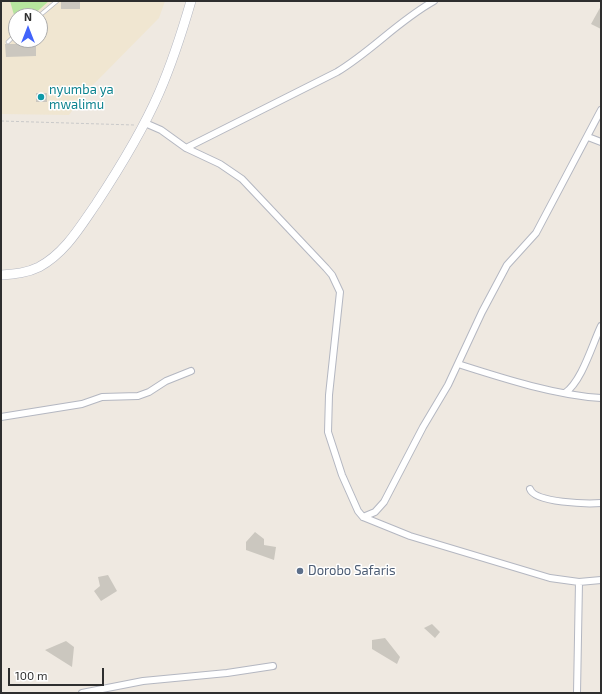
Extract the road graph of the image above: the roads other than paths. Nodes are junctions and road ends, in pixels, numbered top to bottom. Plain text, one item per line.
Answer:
1 (57, 1) edge
2 (191, 1) edge
3 (434, 1) edge
4 (48, 8) edge
5 (601, 110) edge
6 (145, 123) junction
7 (588, 137) junction
8 (601, 142) edge
9 (186, 148) junction
10 (1, 275) edge
11 (601, 326) edge
12 (458, 364) junction
13 (191, 372) dead end
14 (565, 393) junction
15 (601, 398) edge
16 (1, 417) edge
17 (530, 489) dead end
18 (601, 503) edge
19 (363, 517) junction
20 (601, 580) edge
21 (579, 582) junction
22 (273, 666) dead end
23 (82, 693) edge
24 (577, 693) edge

1 - 4 lane
2 - 6 street
3 - 9 street
5 - 7 street
6 - 9 street
6 - 10 street
7 - 8 street
7 - 12 street
9 - 19 street
11 - 14 street
12 - 14 street
12 - 19 street
13 - 16 street
14 - 15 street
17 - 18 street
19 - 21 street
20 - 21 street
21 - 24 street
22 - 23 street

